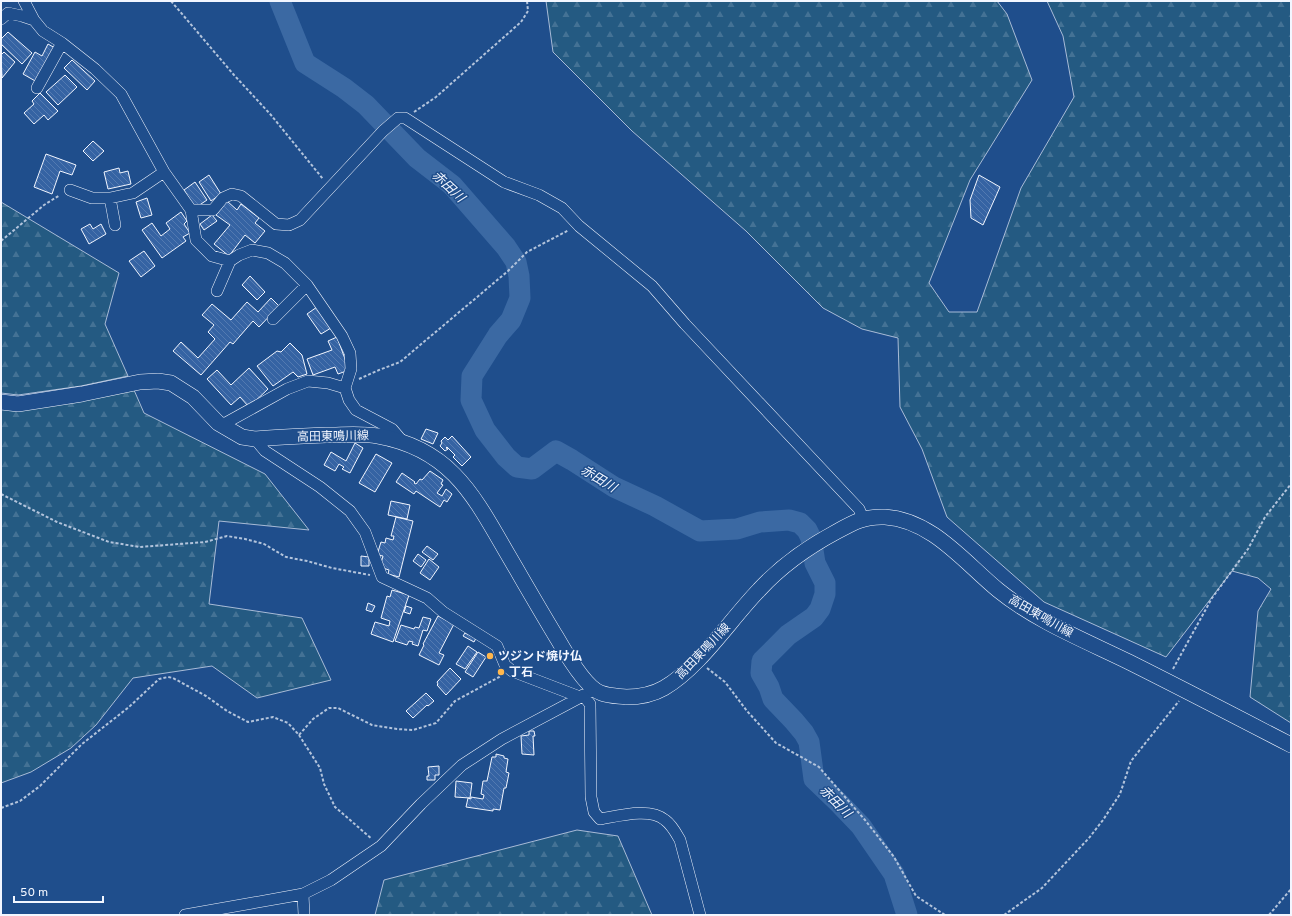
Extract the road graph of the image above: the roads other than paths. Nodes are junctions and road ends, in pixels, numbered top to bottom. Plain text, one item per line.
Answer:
1 (24, 1) edge
2 (3, 13) edge
3 (34, 20) junction
4 (62, 43) junction
5 (37, 88) dead end
6 (164, 172) junction
7 (70, 190) road end
8 (110, 198) junction
9 (191, 210) junction
10 (115, 225) dead end
11 (230, 261) junction
12 (307, 285) junction
13 (217, 291) dead end
14 (273, 319) dead end
15 (344, 388) junction
16 (1, 402) edge
17 (222, 425) junction
18 (255, 438) junction
19 (403, 442) junction
20 (863, 518) junction
21 (586, 694) junction
22 (1291, 745) edge
23 (303, 894) junction
24 (185, 915) edge
25 (304, 915) edge
26 (700, 915) edge

1 - 3 street
2 - 3 street
3 - 4 street
4 - 5 street
4 - 6 street
6 - 8 street
6 - 9 street
7 - 8 street
8 - 10 street
9 - 11 street
9 - 20 street
11 - 12 street
11 - 13 street
12 - 14 street
12 - 15 street
15 - 17 street
15 - 19 street
16 - 17 main road, 高田東鳴川線
17 - 18 main road, 高田東鳴川線
18 - 19 main road, 高田東鳴川線
18 - 21 street
19 - 21 main road, 高田東鳴川線
20 - 21 main road, 高田東鳴川線
20 - 22 main road, 高田東鳴川線
21 - 23 street
21 - 26 street
23 - 24 street
23 - 25 street

